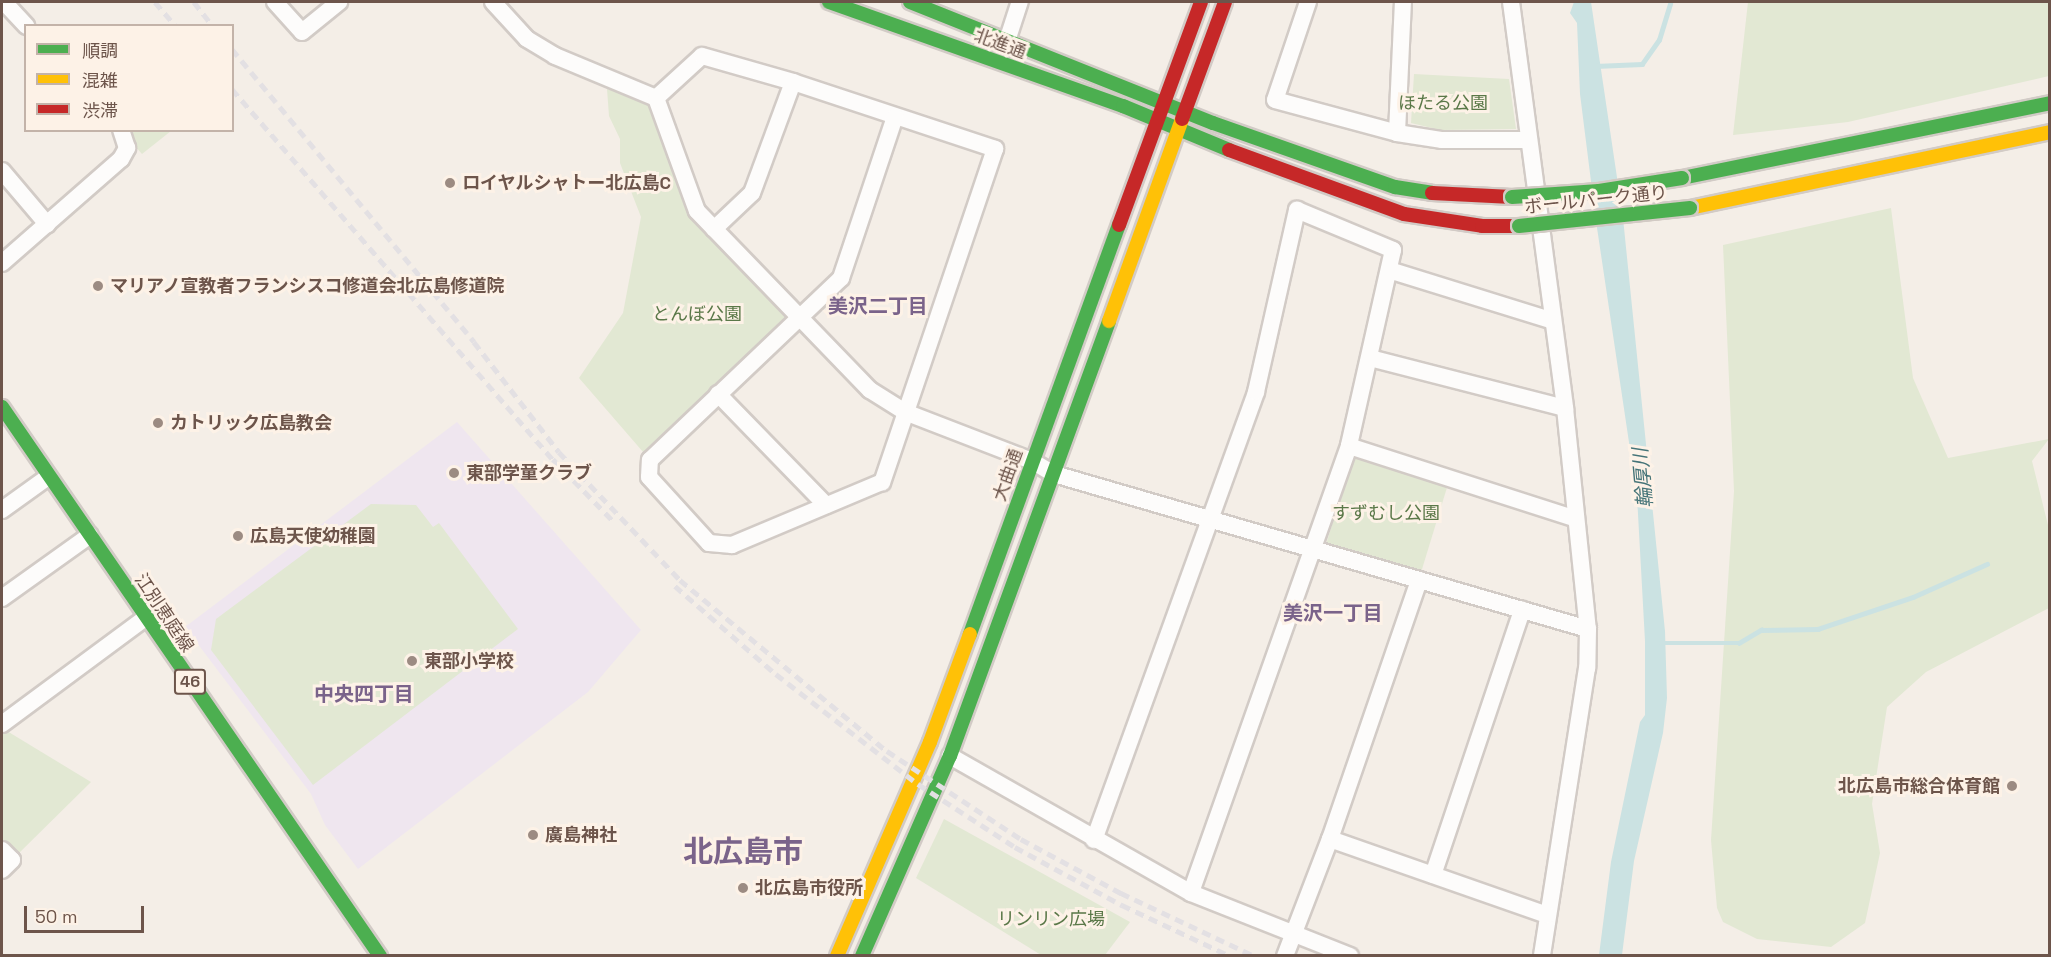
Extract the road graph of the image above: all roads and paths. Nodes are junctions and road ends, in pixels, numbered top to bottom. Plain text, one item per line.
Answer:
1 (4, 2) edge
2 (275, 2) edge
3 (339, 2) edge
4 (493, 2) edge
5 (830, 2) edge
6 (909, 2) edge
7 (1020, 2) edge
8 (1201, 2) edge
9 (1225, 2) edge
10 (1308, 2) edge
11 (1403, 2) edge
12 (1511, 2) edge
13 (24, 24) edge
14 (1008, 38) junction
15 (793, 82) junction
16 (656, 98) junction
17 (1163, 102) junction
18 (2049, 103) edge
19 (1185, 111) junction
20 (895, 117) junction
21 (1157, 122) junction
22 (1178, 130) junction
23 (122, 132) edge
24 (2049, 132) edge
25 (1397, 133) junction
26 (1528, 140) junction
27 (2, 171) edge
28 (47, 224) junction
29 (714, 229) junction
30 (2, 263) edge
31 (1389, 270) junction
32 (800, 315) junction
33 (1551, 320) junction
34 (1370, 358) junction
35 (718, 394) junction
36 (2, 408) edge
37 (1564, 408) junction
38 (905, 412) junction
39 (1349, 446) junction
40 (1032, 461) junction
41 (1054, 474) junction
42 (48, 477) junction
43 (826, 505) junction
44 (2, 510) edge
45 (1576, 519) junction
46 (1212, 520) junction
47 (90, 535) junction
48 (1313, 550) junction
49 (1419, 580) junction
50 (2, 598) edge
51 (1522, 610) junction
52 (145, 618) junction
53 (1588, 629) junction
54 (2, 724) edge
55 (950, 756) junction
56 (1330, 839) junction
57 (1094, 840) junction
58 (2, 850) edge
59 (2, 870) edge
60 (1433, 875) junction
61 (1191, 893) junction
62 (1547, 915) junction
63 (1295, 935) junction
64 (380, 956) edge
65 (837, 956) edge
66 (862, 956) edge
67 (1285, 956) edge
68 (1350, 956) edge
69 (1542, 956) edge

1 - 13 street
2 - 3 street
4 - 16 street
5 - 21 main road, 北進通
6 - 14 main road, 北進通
7 - 14 street
8 - 17 main road, 大曲通
9 - 19 main road
10 - 25 street
11 - 25 street
12 - 26 street
14 - 17 main road, 北進通
15 - 16 street
15 - 20 street
15 - 29 street
16 - 29 street
17 - 19 main road, 北進通
17 - 21 main road, 大曲通
18 - 19 main road, ボールパーク通り, bridge
19 - 22 main road
20 - 32 street
20 - 38 street
21 - 22 main road, ボールパーク通り
21 - 40 main road, 大曲通
22 - 24 main road, ボールパーク通り, bridge
22 - 41 main road
23 - 28 street
25 - 26 street
26 - 33 street
27 - 28 street
28 - 30 street
29 - 32 street
31 - 33 street
31 - 34 street
31 - 46 street
32 - 35 street
32 - 38 street
33 - 37 street
34 - 37 street
34 - 39 street
35 - 43 street
35 - 43 street
36 - 42 main road, 江別恵庭線 / 46
37 - 45 street
38 - 40 street
38 - 43 street
39 - 45 street
39 - 48 street
40 - 41 street
40 - 65 main road, 大曲通
41 - 46 street
41 - 55 main road
42 - 44 street
42 - 47 main road, 江別恵庭線 / 46
45 - 53 street
46 - 48 street
46 - 57 street
47 - 50 street
47 - 52 main road, 江別恵庭線 / 46
48 - 49 street
48 - 61 street
49 - 51 street
49 - 56 street
51 - 53 street
51 - 60 street
52 - 54 street
52 - 64 main road, 江別恵庭線 / 46
53 - 62 street
55 - 57 street
55 - 66 main road
56 - 60 street
56 - 63 street
57 - 61 street
58 - 59 street
60 - 62 street
61 - 63 street
62 - 69 street
63 - 67 street
63 - 68 street

